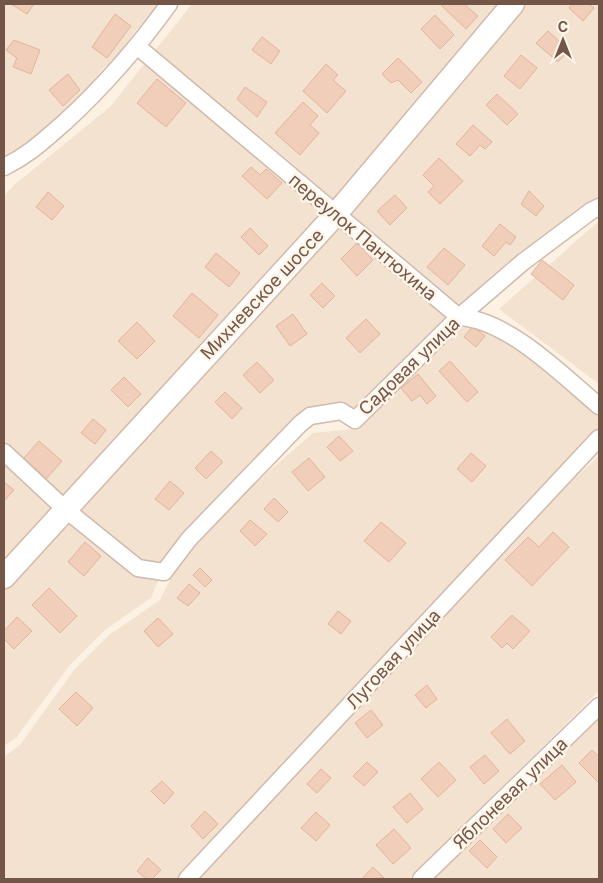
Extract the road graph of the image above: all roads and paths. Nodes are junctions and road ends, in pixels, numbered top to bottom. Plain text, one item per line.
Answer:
1 (169, 4) edge
2 (513, 4) edge
3 (138, 47) junction
4 (4, 167) edge
5 (599, 207) edge
6 (336, 214) junction
7 (459, 317) junction
8 (599, 406) edge
9 (599, 438) edge
10 (4, 452) edge
11 (65, 509) junction
12 (4, 577) edge
13 (599, 706) edge
14 (187, 879) edge
15 (421, 879) edge

1 - 3 street
2 - 6 street, Михневское шоссе
3 - 4 street
3 - 6 street, переулок Пантюхина
5 - 7 street, Садовая улица
6 - 7 street, переулок Пантюхина
6 - 11 street, Михневское шоссе
7 - 8 street, переулок Пантюхина
7 - 11 street, Садовая улица
9 - 14 street, Луговая улица
10 - 11 street
11 - 12 street, Михневское шоссе
13 - 15 street, Яблоневая улица

